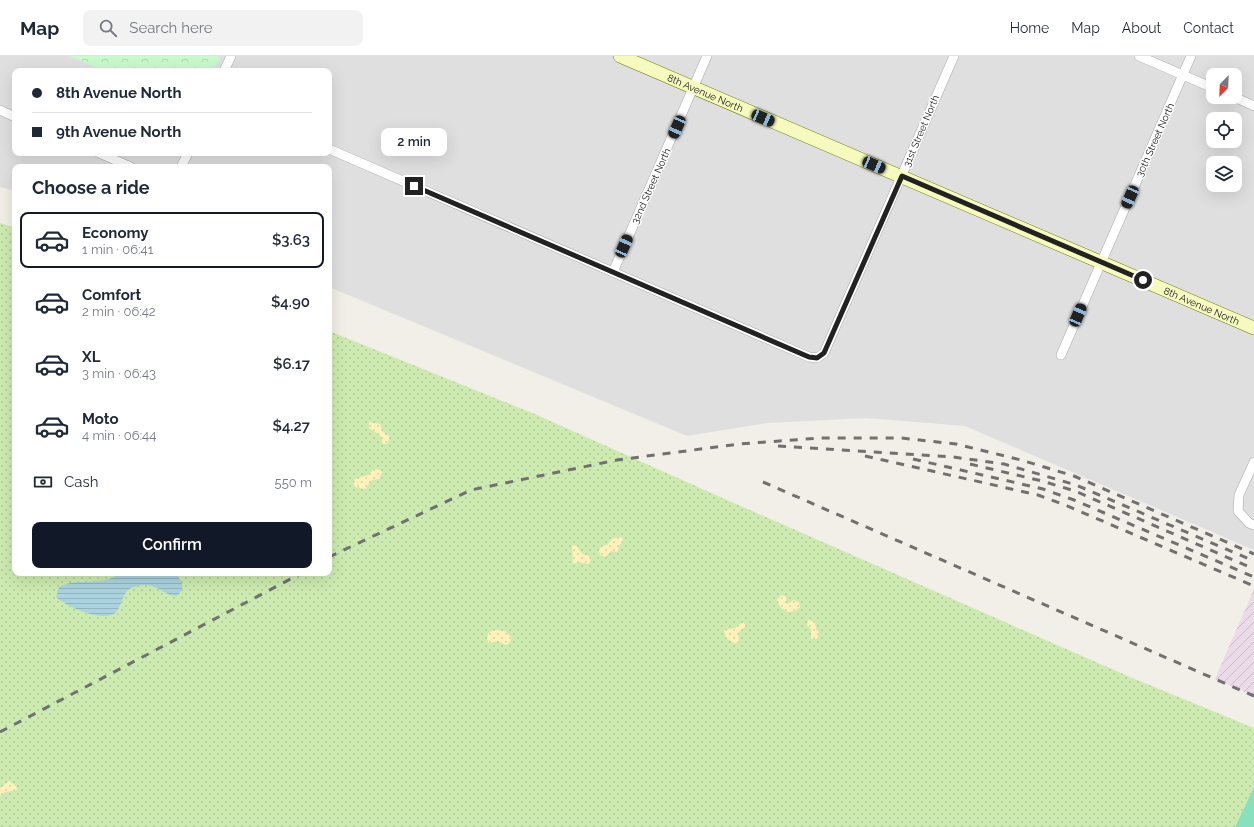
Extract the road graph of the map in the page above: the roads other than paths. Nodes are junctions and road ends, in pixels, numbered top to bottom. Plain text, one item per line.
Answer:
1 (230, 56) edge
2 (620, 56) edge
3 (707, 56) edge
4 (954, 56) edge
5 (1139, 56) edge
6 (1191, 56) edge
7 (225, 68) edge
8 (1183, 75) junction
9 (1206, 85) edge
10 (694, 88) junction
11 (1242, 101) edge
12 (1254, 106) edge
13 (0, 110) edge
14 (12, 116) edge
15 (332, 150) edge
16 (105, 156) edge
17 (124, 164) edge
18 (902, 176) junction
19 (1101, 262) junction
20 (613, 272) junction
21 (1254, 328) edge
22 (1061, 355) dead end
23 (1254, 462) edge
24 (1254, 525) edge

1 - 7 street
2 - 10 street, 8th Avenue North
3 - 10 street, 32nd Street North
4 - 18 street, 31st Street North
5 - 8 street
6 - 8 street, 30th Street North
8 - 9 street
8 - 19 street, 30th Street North
10 - 18 street, 8th Avenue North
10 - 20 street, 32nd Street North
11 - 12 street
13 - 14 street
15 - 20 street
16 - 17 street
18 - 19 street, 8th Avenue North
18 - 20 street, 31st Street North
19 - 21 street, 8th Avenue North
19 - 22 street, 30th Street North
23 - 24 street

